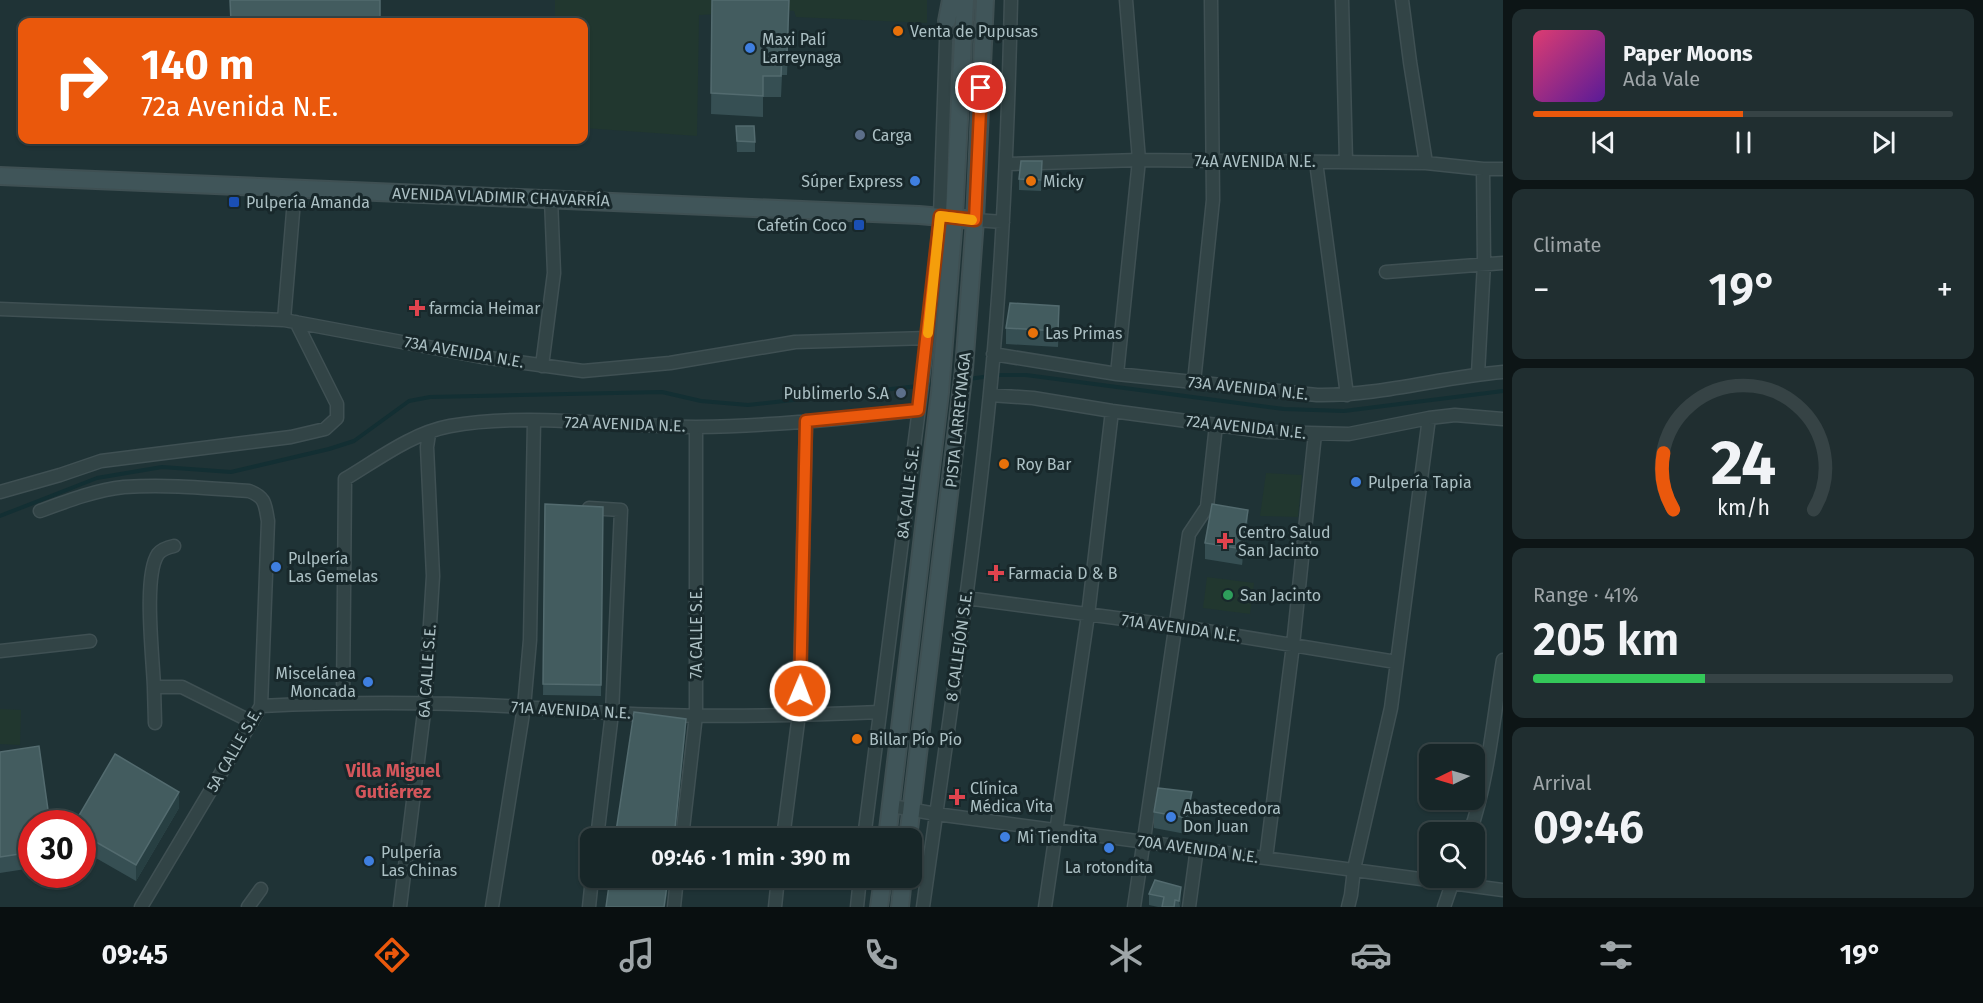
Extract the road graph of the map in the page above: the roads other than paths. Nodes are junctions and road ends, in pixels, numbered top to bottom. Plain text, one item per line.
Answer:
1 (946, 0) edge
2 (951, 0) edge
3 (965, 0) edge
4 (986, 0) edge
5 (1011, 0) edge
6 (1126, 0) edge
7 (1211, 0) edge
8 (1342, 0) edge
9 (1402, 0) edge
10 (947, 21) junction
11 (1139, 160) junction
12 (1214, 161) junction
13 (1316, 162) junction
14 (1346, 162) junction
15 (1426, 163) junction
16 (1007, 164) junction
17 (1483, 169) junction
18 (1503, 169) edge
19 (0, 176) edge
20 (295, 188) junction
21 (551, 199) junction
22 (947, 217) junction
23 (975, 220) junction
24 (1003, 222) junction
25 (1484, 263) junction
26 (1503, 263) edge
27 (1386, 272) dead end
28 (0, 309) edge
29 (290, 321) junction
30 (928, 338) junction
31 (992, 359) junction
32 (542, 366) junction
33 (1503, 372) edge
34 (1117, 374) junction
35 (1478, 374) junction
36 (1194, 382) junction
37 (990, 388) junction
38 (1347, 395) junction
39 (919, 404) junction
40 (1112, 411) junction
41 (1429, 418) junction
42 (1503, 419) edge
43 (534, 421) junction
44 (806, 421) junction
45 (1216, 425) junction
46 (696, 427) junction
47 (429, 434) junction
48 (1315, 434) junction
49 (0, 492) edge
50 (576, 507) edge
51 (40, 511) dead end
52 (174, 546) dead end
53 (966, 598) junction
54 (1088, 615) junction
55 (1176, 626) junction
56 (90, 642) dead end
57 (1293, 645) junction
58 (0, 651) edge
59 (1503, 660) edge
60 (1396, 662) junction
61 (154, 687) junction
62 (343, 702) junction
63 (425, 704) junction
64 (261, 706) junction
65 (524, 707) junction
66 (880, 712) junction
67 (612, 713) junction
68 (799, 714) junction
69 (696, 715) junction
70 (252, 722) junction
71 (155, 723) dead end
72 (892, 806) junction
73 (911, 810) junction
74 (936, 814) junction
75 (1474, 822) edge
76 (598, 828) edge
77 (683, 828) edge
78 (784, 828) edge
79 (865, 828) edge
80 (889, 828) edge
81 (909, 828) edge
82 (1055, 830) junction
83 (1143, 841) junction
84 (1197, 848) junction
85 (1266, 858) junction
86 (1354, 869) junction
87 (1419, 877) edge
88 (1485, 887) edge
89 (591, 888) edge
90 (676, 888) edge
91 (777, 888) edge
92 (859, 888) edge
93 (882, 888) edge
94 (902, 888) edge
95 (1450, 888) edge
96 (261, 889) dead end
97 (1503, 890) edge
98 (141, 907) edge
99 (248, 907) edge
100 (400, 907) edge
101 (492, 907) edge
102 (589, 907) edge
103 (674, 907) edge
104 (774, 907) edge
105 (857, 907) edge
106 (879, 907) edge
107 (900, 907) edge
108 (923, 907) edge
109 (1045, 907) edge
110 (1134, 907) edge
111 (1189, 907) edge
112 (1347, 907) edge
113 (1444, 907) edge

1 - 10 street, 8A CALLE S.E.
2 - 10 main road
3 - 22 main road, PISTA LARREYNAGA
4 - 23 main road, PISTA LARREYNAGA
5 - 16 street
6 - 11 street
7 - 12 street
8 - 14 street
9 - 15 street
10 - 22 street, 8A CALLE S.E.
11 - 12 street, 74A AVENIDA N.E.
11 - 16 street, 74A AVENIDA N.E.
11 - 34 street
12 - 13 street, 74A AVENIDA N.E.
12 - 36 street
13 - 14 street, 74A AVENIDA N.E.
13 - 38 street
14 - 15 street, 74A AVENIDA N.E.
15 - 17 street, 74A AVENIDA N.E.
16 - 24 street
17 - 18 street, 74A AVENIDA N.E.
17 - 25 street
19 - 20 main road, AVENIDA VLADIMIR CHAVARRÍA
20 - 21 main road, AVENIDA VLADIMIR CHAVARRÍA
20 - 29 street
21 - 22 main road, AVENIDA VLADIMIR CHAVARRÍA
21 - 32 street
22 - 23 main road, AVENIDA VLADIMIR CHAVARRÍA
22 - 30 street, 8A CALLE S.E.
22 - 72 main road, PISTA LARREYNAGA
23 - 24 street, AVENIDA VLADIMIR CHAVARRÍA
23 - 73 main road, PISTA LARREYNAGA
24 - 31 street
25 - 26 street
25 - 27 street
25 - 35 street
28 - 29 street, 73A AVENIDA N.E.
29 - 32 street, 73A AVENIDA N.E.
29 - 49 street
30 - 32 street, 73A AVENIDA N.E.
30 - 39 street, 8A CALLE S.E.
31 - 34 street, 73A AVENIDA N.E.
31 - 37 street, 8 CALLEJÓN S.E.
33 - 35 street, 73A AVENIDA N.E.
34 - 36 street, 73A AVENIDA N.E.
35 - 38 street, 73A AVENIDA N.E.
36 - 38 street, 73A AVENIDA N.E.
37 - 40 street, 72A AVENIDA N.E.
37 - 53 street, 8 CALLEJÓN S.E.
39 - 44 street, 72A AVENIDA N.E.
39 - 66 street, 8A CALLE S.E.
40 - 45 street, 72A AVENIDA N.E.
40 - 54 street
41 - 42 street, 72A AVENIDA N.E.
41 - 48 street, 72A AVENIDA N.E.
41 - 60 street
43 - 46 street, 72A AVENIDA N.E.
43 - 47 street, 72A AVENIDA N.E.
43 - 65 street
44 - 46 street, 72A AVENIDA N.E.
44 - 68 street
45 - 48 street, 72A AVENIDA N.E.
45 - 55 street
46 - 69 street, 7A CALLE S.E.
47 - 62 street, 72A AVENIDA N.E.
47 - 63 street, 6A CALLE S.E.
48 - 57 street
50 - 67 street
51 - 64 street, 5A CALLE S.E.
52 - 61 street
53 - 54 street, 71A AVENIDA N.E.
53 - 74 street, 8 CALLEJÓN S.E.
54 - 55 street, 71A AVENIDA N.E.
54 - 82 street
55 - 57 street, 71A AVENIDA N.E.
55 - 83 street
56 - 58 street
57 - 60 street, 71A AVENIDA N.E.
57 - 85 street
59 - 75 street
60 - 86 street
61 - 70 street
61 - 71 street
62 - 63 street, 71A AVENIDA N.E.
62 - 64 street, 71A AVENIDA N.E.
63 - 65 street, 71A AVENIDA N.E.
63 - 100 street, 6A CALLE S.E.
64 - 70 street, 5A CALLE S.E.
65 - 67 street, 71A AVENIDA N.E.
65 - 101 street
66 - 68 street, 71A AVENIDA N.E.
66 - 79 street, 8A CALLE S.E.
67 - 69 street, 71A AVENIDA N.E.
67 - 76 street
68 - 69 street, 71A AVENIDA N.E.
68 - 78 street
69 - 77 street, 7A CALLE S.E.
70 - 98 street, 5A CALLE S.E.
72 - 73 street, 70A AVENIDA N.E.
72 - 80 main road, PISTA LARREYNAGA
73 - 74 street, 70A AVENIDA N.E.
73 - 81 main road, PISTA LARREYNAGA
74 - 82 street, 70A AVENIDA N.E.
74 - 108 street, 8 CALLEJÓN S.E.
82 - 83 street, 70A AVENIDA N.E.
82 - 109 street
83 - 84 street, 70A AVENIDA N.E.
83 - 110 street
84 - 85 street, 70A AVENIDA N.E.
84 - 111 street
85 - 86 street, 70A AVENIDA N.E.
86 - 87 street, 70A AVENIDA N.E.
86 - 112 street
88 - 97 street, 70A AVENIDA N.E.
89 - 102 street
90 - 103 street
91 - 104 street
92 - 105 street
93 - 106 main road
94 - 107 main road
95 - 113 street
96 - 99 street

